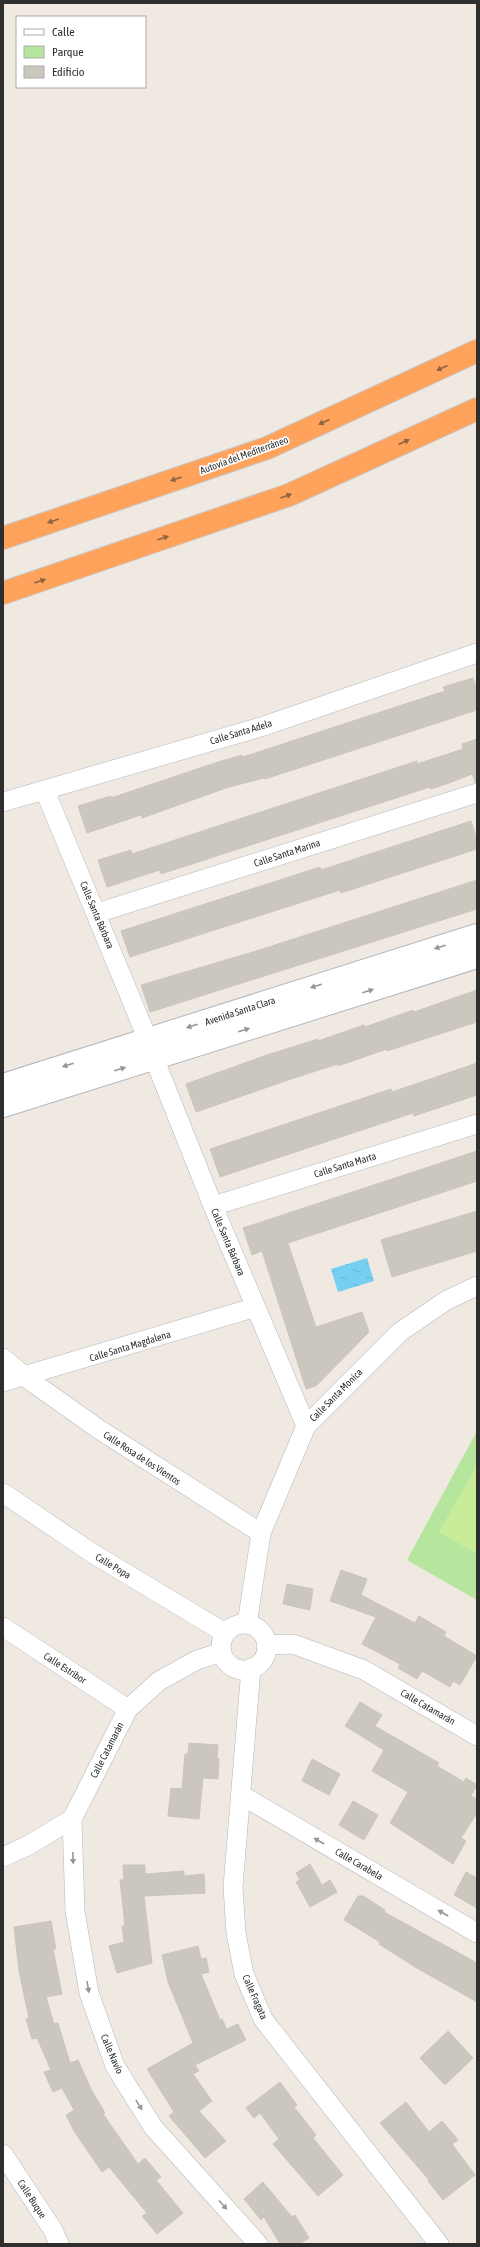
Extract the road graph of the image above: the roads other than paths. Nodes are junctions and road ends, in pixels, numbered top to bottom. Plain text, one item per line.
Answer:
1 (477, 352) edge
2 (477, 409) edge
3 (3, 538) edge
4 (3, 593) edge
5 (477, 653) edge
6 (45, 791) junction
7 (477, 793) edge
8 (3, 802) edge
9 (96, 913) junction
10 (477, 935) edge
11 (477, 957) edge
12 (151, 1049) junction
13 (3, 1085) edge
14 (3, 1106) edge
15 (477, 1124) edge
16 (213, 1206) junction
17 (477, 1286) edge
18 (256, 1307) junction
19 (3, 1358) edge
20 (25, 1377) junction
21 (3, 1382) edge
22 (306, 1426) junction
23 (3, 1493) edge
24 (262, 1533) junction
25 (247, 1624) junction
26 (3, 1627) edge
27 (223, 1642) junction
28 (266, 1645) junction
29 (251, 1668) junction
30 (128, 1709) junction
31 (477, 1736) edge
32 (241, 1795) junction
33 (72, 1819) junction
34 (3, 1857) edge
35 (477, 1933) edge
36 (3, 2154) edge
37 (59, 2244) edge
38 (258, 2244) edge
39 (439, 2244) edge

1 -> 3 highway, Autovía del Mediterráneo
4 -> 2 highway
5 - 6 street, Calle Santa Adela
6 - 8 street, Calle Santa Adela
6 - 9 street, Calle Santa Bárbara
7 - 9 street, Calle Santa Marina
9 - 12 street, Calle Santa Bárbara
10 -> 12 street, Avenida Santa Clara
12 -> 11 street, Avenida Santa Clara
12 -> 13 street, Avenida Santa Clara
14 -> 12 street, Avenida Santa Clara
12 - 16 street, Calle Santa Bárbara
15 - 16 street, Calle Santa Marta
16 - 18 street, Calle Santa Bárbara
17 - 22 street, Calle Santa Monica
18 - 20 street, Calle Santa Magdalena
18 - 22 street, Calle Santa Bárbara
19 - 20 street, Calle Rosa de los Vientos
20 - 21 street, Calle Santa Magdalena
20 - 24 street, Calle Rosa de los Vientos
22 - 24 street, Calle Santa Monica
23 - 27 street, Calle Popa
24 - 25 street, Calle Santa Monica
25 - 27 street
25 - 28 street
26 - 30 street, Calle Estribor
27 - 29 street
27 - 30 street, Calle Catamarán
28 - 29 street
28 - 31 street, Calle Catamarán
29 - 32 street, Calle Fragata
30 - 33 street, Calle Catamarán
35 -> 32 street, Calle Carabela
32 - 39 street, Calle Fragata
33 - 34 street
33 -> 38 street, Calle Navío
36 - 37 street, Calle Buque

